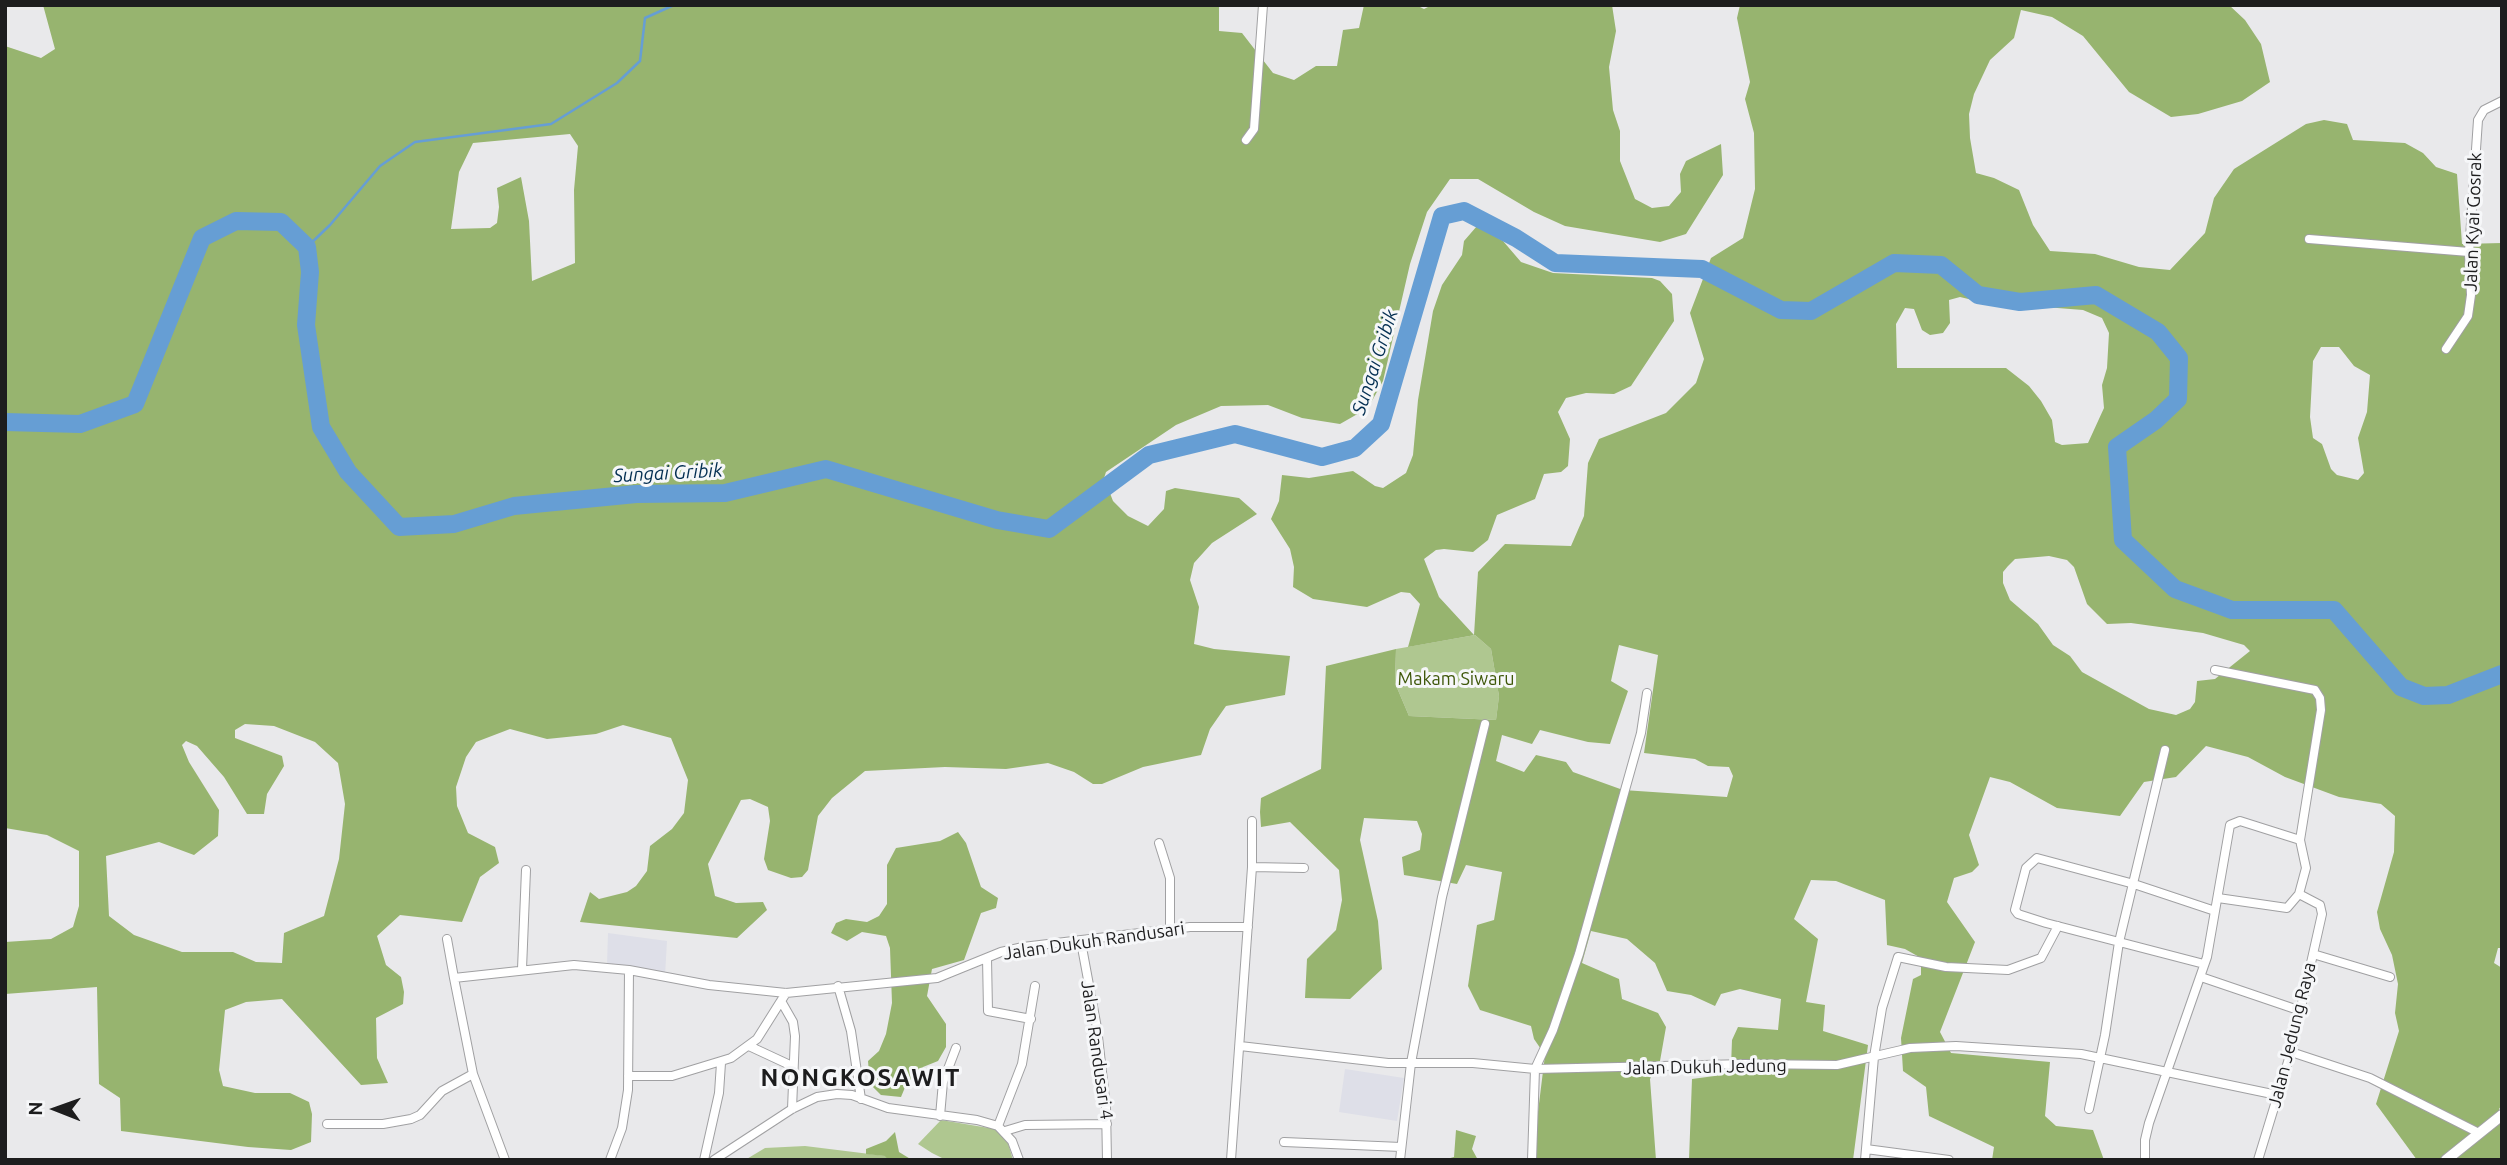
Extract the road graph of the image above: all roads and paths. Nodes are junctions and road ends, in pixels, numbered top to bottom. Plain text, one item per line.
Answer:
1 (1263, 5) edge
2 (2502, 101) edge
3 (1246, 139) dead end
4 (2309, 239) dead end
5 (2469, 252) junction
6 (2446, 349) dead end
7 (2214, 670) dead end
8 (1647, 693) dead end
9 (1485, 724) dead end
10 (2165, 750) dead end
11 (1252, 821) dead end
12 (2300, 840) junction
13 (1159, 843) dead end
14 (1252, 867) junction
15 (1304, 868) dead end
16 (526, 870) dead end
17 (2134, 884) junction
18 (2299, 894) junction
19 (2218, 898) junction
20 (2215, 911) junction
21 (2057, 926) junction
22 (1248, 927) junction
23 (1170, 929) junction
24 (447, 939) dead end
25 (1081, 942) junction
26 (2119, 942) junction
27 (2313, 954) junction
28 (987, 958) junction
29 (2204, 964) junction
30 (522, 969) junction
31 (629, 970) junction
32 (2201, 977) junction
33 (2390, 977) dead end
34 (454, 978) junction
35 (838, 986) junction
36 (1035, 986) dead end
37 (786, 993) junction
38 (781, 1001) junction
39 (2301, 1011) junction
40 (1031, 1019) junction
41 (749, 1046) junction
42 (1240, 1046) junction
43 (956, 1048) dead end
44 (2291, 1052) junction
45 (1874, 1057) junction
46 (2101, 1058) junction
47 (721, 1063) junction
48 (1411, 1063) junction
49 (792, 1066) junction
50 (1535, 1069) junction
51 (2170, 1070) junction
52 (473, 1074) junction
53 (628, 1076) junction
54 (2277, 1095) junction
55 (860, 1099) junction
56 (792, 1109) junction
57 (2089, 1109) dead end
58 (2502, 1115) edge
59 (940, 1116) junction
60 (327, 1124) dead end
61 (1107, 1124) junction
62 (1002, 1129) junction
63 (2479, 1133) junction
64 (1284, 1142) dead end
65 (1401, 1147) junction
66 (1866, 1149) junction
67 (505, 1160) edge
68 (610, 1160) edge
69 (704, 1160) edge
70 (714, 1160) edge
71 (1019, 1160) edge
72 (1107, 1160) edge
73 (1231, 1160) edge
74 (1400, 1160) edge
75 (1532, 1160) edge
76 (1865, 1160) edge
77 (1949, 1160) edge
78 (2145, 1160) edge
79 (2258, 1160) edge
80 (2446, 1160) edge

1 - 3 street
2 - 5 street, Jalan Kyai Gosrak
4 - 5 street
5 - 6 street, Jalan Kyai Gosrak
7 - 12 street
8 - 50 street
9 - 48 street
10 - 17 street
11 - 14 street
12 - 18 street
12 - 19 street
13 - 23 street
14 - 15 street
14 - 22 street
16 - 30 street
17 - 20 street
17 - 21 street
17 - 26 street
18 - 19 street
18 - 27 street, Jalan Jedung Raya
19 - 20 street
20 - 29 street
21 - 26 street
21 - 45 street
22 - 23 street, Jalan Dukuh Randusari
22 - 42 street
23 - 25 street, Jalan Dukuh Randusari
24 - 34 street
25 - 28 street, Jalan Dukuh Randusari
25 - 61 street, Jalan Randusari 4
26 - 29 street
26 - 46 street
27 - 33 street
27 - 39 street, Jalan Jedung Raya
28 - 35 street, Jalan Dukuh Randusari
28 - 40 street
29 - 32 street
30 - 31 street, Jalan Dukuh Randusari
30 - 34 street, Jalan Dukuh Randusari
31 - 37 street, Jalan Dukuh Randusari
31 - 53 street
32 - 39 street
32 - 51 street
34 - 52 street
35 - 37 street, Jalan Dukuh Randusari
35 - 55 street
36 - 40 street
37 - 38 street
38 - 41 street
38 - 49 street
39 - 44 street, Jalan Jedung Raya
40 - 62 street
41 - 47 street
41 - 49 street
42 - 48 street, Jalan Dukuh Jedung
42 - 73 street
43 - 59 street
44 - 54 street, Jalan Jedung Raya
44 - 63 street
45 - 46 street, Jalan Dukuh Jedung
45 - 50 street, Jalan Dukuh Jedung
45 - 66 street
46 - 51 street, Jalan Dukuh Jedung
46 - 57 street
47 - 53 street
47 - 69 street
48 - 50 street, Jalan Dukuh Jedung
48 - 65 street
49 - 56 street
50 - 75 street
51 - 54 street, Jalan Dukuh Jedung
51 - 78 street
52 - 60 street
52 - 67 street
53 - 68 street
54 - 79 street, Jalan Jedung Raya
55 - 56 street
55 - 59 street
56 - 70 street
58 - 63 street
59 - 62 street
61 - 62 street
61 - 72 street, Jalan Randusari 4
62 - 71 street
63 - 80 street
64 - 65 street
65 - 74 street
66 - 76 street
66 - 77 street

